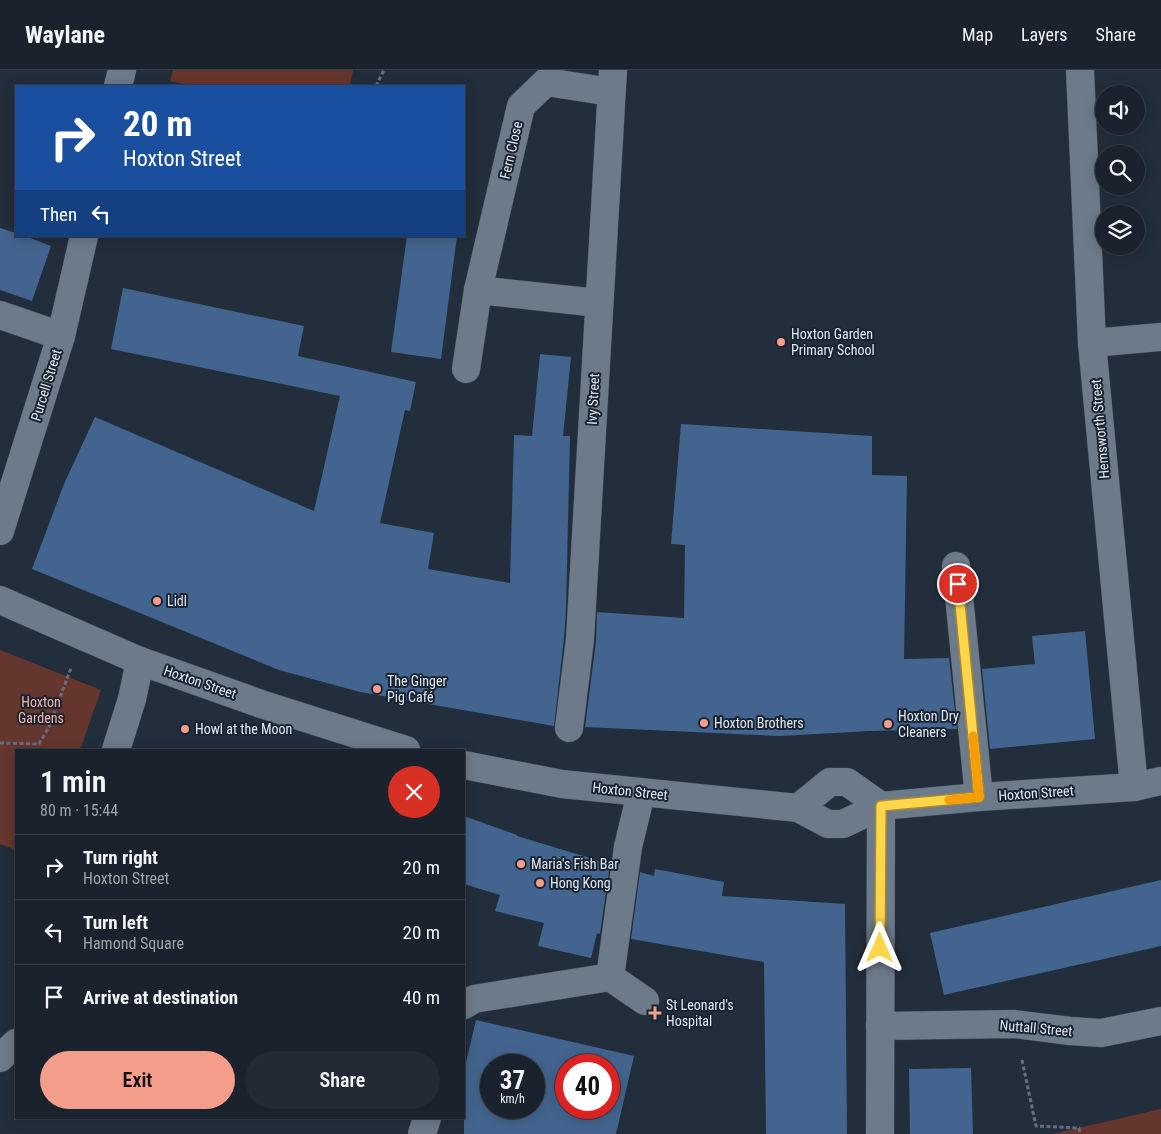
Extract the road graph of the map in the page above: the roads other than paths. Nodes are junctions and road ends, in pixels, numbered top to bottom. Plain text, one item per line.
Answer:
1 (122, 70) edge
2 (1080, 70) edge
3 (612, 81) edge
4 (118, 85) edge
5 (84, 237) edge
6 (478, 290) junction
7 (598, 303) junction
8 (0, 316) edge
9 (61, 336) junction
10 (1161, 337) edge
11 (1092, 343) junction
12 (466, 369) dead end
13 (0, 531) edge
14 (956, 566) dead end
15 (0, 600) edge
16 (140, 661) junction
17 (569, 728) dead end
18 (116, 749) edge
19 (403, 749) edge
20 (465, 765) edge
21 (1161, 782) edge
22 (1134, 787) junction
23 (641, 793) junction
24 (979, 797) junction
25 (881, 806) junction
26 (798, 808) junction
27 (610, 977) junction
28 (645, 1001) dead end
29 (465, 1004) edge
30 (1161, 1021) edge
31 (880, 1026) junction
32 (15, 1044) edge
33 (0, 1058) edge
34 (427, 1119) edge
35 (422, 1134) edge
36 (880, 1134) edge

1 - 4 street
2 - 11 street, Hemsworth Street
3 - 6 street, Fern Close
3 - 7 street, Ivy Street
5 - 9 street, Purcell Street
6 - 7 street
6 - 12 street, Fern Close
7 - 17 street, Ivy Street
8 - 9 street
9 - 13 street, Purcell Street
10 - 11 street
11 - 22 street, Hemsworth Street
14 - 24 street
15 - 16 street, Hoxton Street
16 - 18 street
16 - 19 street, Hoxton Street
20 - 23 street, Hoxton Street
21 - 22 street, Hoxton Street
22 - 24 street, Hoxton Street
23 - 26 street, Hoxton Street
23 - 27 street
24 - 25 street, Hoxton Street
25 - 26 street, Hoxton Street
25 - 26 street
25 - 31 street
27 - 28 street
27 - 29 street
30 - 31 street, Nuttall Street
31 - 36 street
32 - 33 street
34 - 35 street

